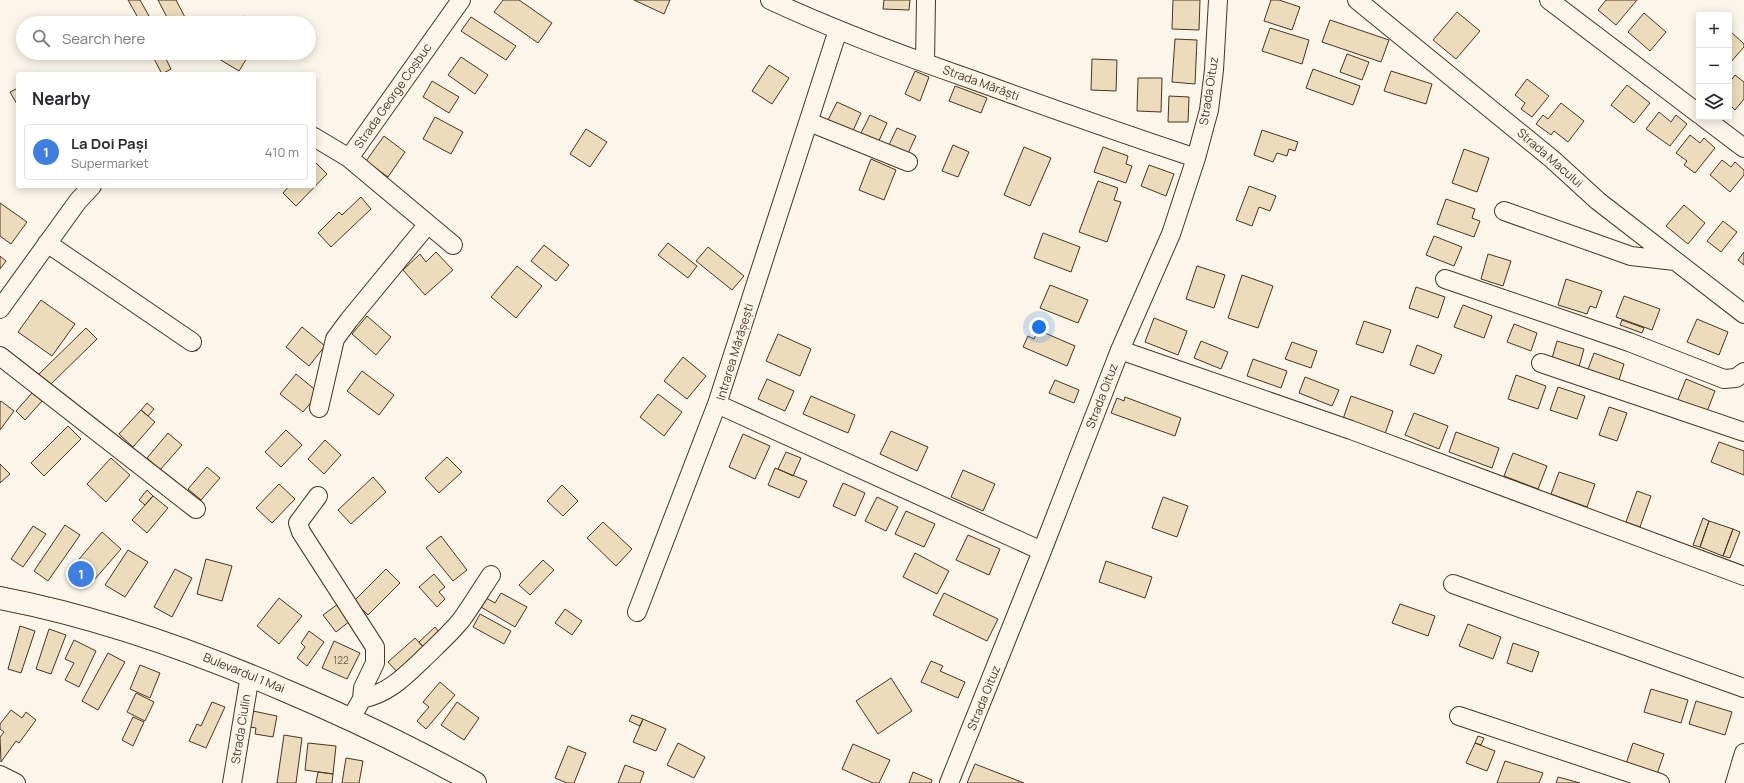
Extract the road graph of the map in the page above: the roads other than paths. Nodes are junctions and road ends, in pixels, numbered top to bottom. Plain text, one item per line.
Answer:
1 (461, 0) edge
2 (770, 0) edge
3 (926, 0) edge
4 (1218, 0) edge
5 (1357, 0) edge
6 (1549, 0) edge
7 (838, 30) junction
8 (925, 63) junction
9 (1696, 112) edge
10 (1707, 120) edge
11 (809, 122) junction
12 (316, 138) edge
13 (1744, 148) edge
14 (349, 158) junction
15 (1196, 158) junction
16 (908, 162) dead end
17 (90, 188) edge
18 (1504, 211) dead end
19 (428, 224) junction
20 (47, 243) junction
21 (453, 245) dead end
22 (1675, 261) junction
23 (1445, 279) dead end
24 (0, 309) edge
25 (1744, 314) edge
26 (192, 342) dead end
27 (1120, 350) junction
28 (0, 356) edge
29 (1541, 363) dead end
30 (1744, 372) edge
31 (717, 404) junction
32 (319, 408) dead end
33 (1744, 432) edge
34 (318, 496) dead end
35 (196, 509) dead end
36 (1042, 551) junction
37 (491, 575) dead end
38 (1744, 576) edge
39 (1453, 584) dead end
40 (0, 598) edge
41 (637, 612) dead end
42 (250, 675) junction
43 (1744, 688) edge
44 (362, 699) junction
45 (1459, 716) dead end
46 (350, 718) junction
47 (1744, 753) edge
48 (0, 775) edge
49 (1739, 781) edge
50 (16, 783) edge
51 (232, 783) edge
52 (475, 783) edge
53 (949, 783) edge
54 (1660, 783) edge

1 - 14 street, Strada George Coșbuc
2 - 7 street, Strada Mărăști
3 - 8 street
4 - 15 street, Strada Oituz
5 - 22 street, Strada Macului
6 - 9 street
7 - 8 street, Strada Mărăști
7 - 11 street, Intrarea Mărășești
8 - 15 street, Strada Mărăști
10 - 13 street
11 - 16 street
11 - 31 street, Intrarea Mărășești
12 - 14 street, Strada George Coșbuc
14 - 19 street
15 - 27 street, Strada Oituz
17 - 20 street
18 - 22 street
19 - 21 street
19 - 32 street
20 - 24 street
20 - 26 street
22 - 25 street, Strada Macului
23 - 30 street
27 - 36 street, Strada Oituz
27 - 38 street
28 - 35 street
29 - 33 street
31 - 36 street, Intrarea Mărășești
31 - 41 street
34 - 44 street
36 - 53 street, Strada Oituz
37 - 44 street
39 - 43 street
40 - 42 main road, Bulevardul 1 Mai
42 - 46 main road, Bulevardul 1 Mai
42 - 51 street, Strada Ciulin
44 - 46 street
45 - 54 street
46 - 52 main road, Bulevardul 1 Mai
47 - 49 street
48 - 50 street

